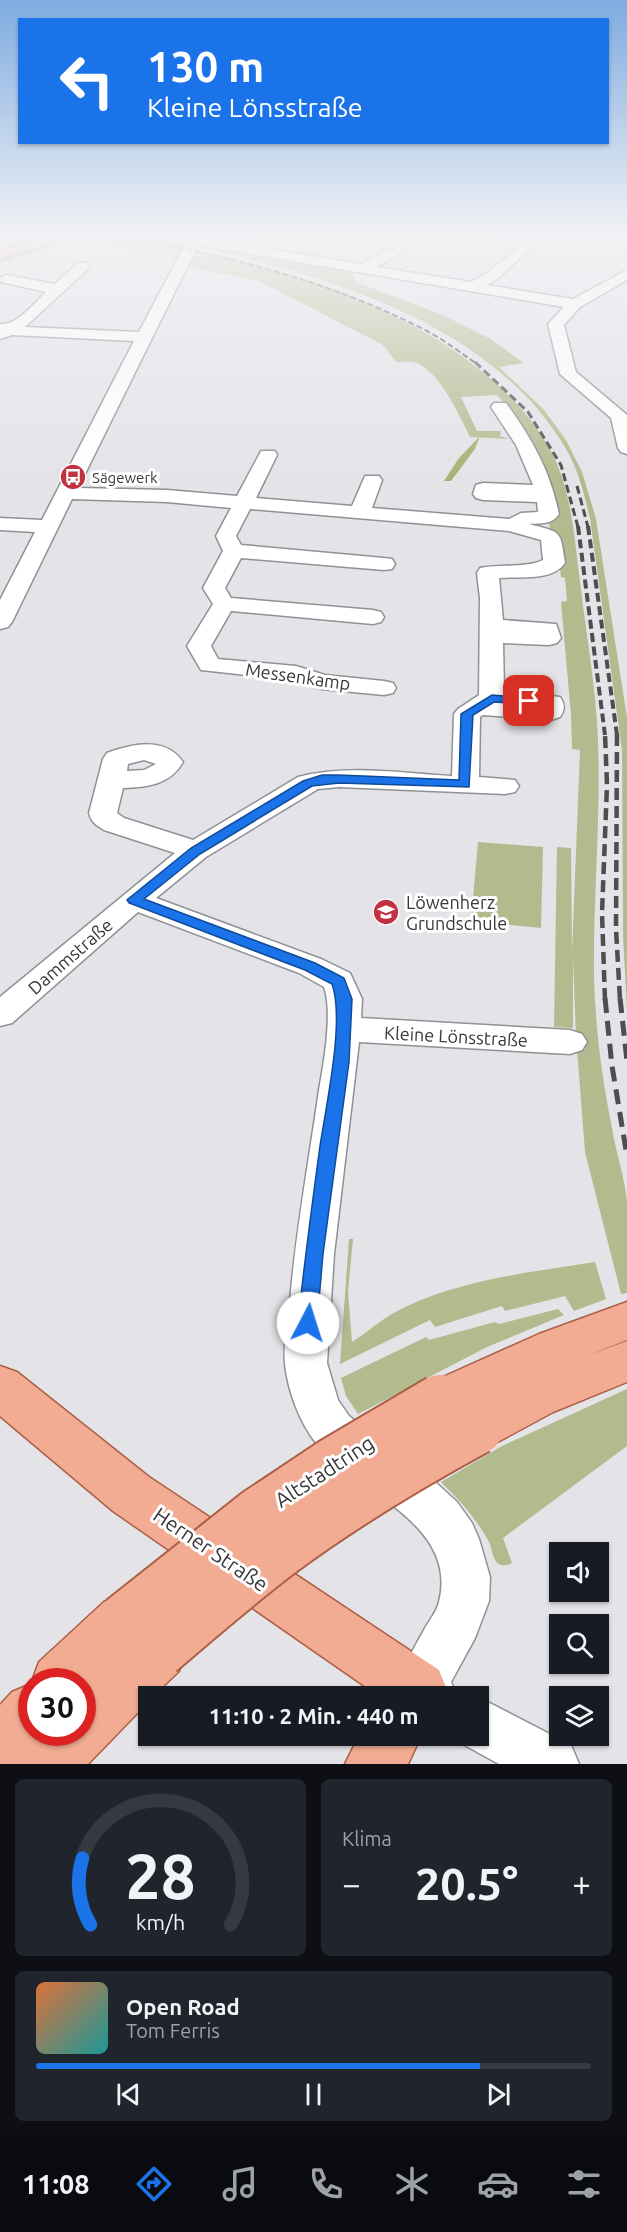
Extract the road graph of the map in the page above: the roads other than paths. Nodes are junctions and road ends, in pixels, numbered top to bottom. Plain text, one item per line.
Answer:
1 (22, 317) edge
2 (155, 317) edge
3 (562, 317) edge
4 (3, 332) edge
5 (145, 337) junction
6 (500, 406) dead end
7 (620, 406) edge
8 (627, 448) edge
9 (242, 459) dead end
10 (372, 480) dead end
11 (65, 493) junction
12 (244, 503) junction
13 (360, 513) junction
14 (0, 524) edge
15 (513, 525) junction
16 (48, 526) junction
17 (234, 551) junction
18 (384, 564) dead end
19 (224, 604) junction
20 (373, 616) dead end
21 (0, 622) edge
22 (384, 688) dead end
23 (111, 780) dead end
24 (465, 784) junction
25 (505, 786) dead end
26 (196, 851) junction
27 (134, 900) junction
28 (0, 1015) edge
29 (342, 1029) junction
30 (570, 1042) dead end
31 (623, 1335) edge
32 (0, 1388) edge
33 (141, 1636) junction
34 (84, 1668) edge
35 (389, 1686) edge
36 (424, 1686) edge
37 (96, 1706) edge
38 (18, 1728) edge
39 (489, 1729) edge
40 (64, 1746) edge
41 (387, 1746) edge
42 (0, 1748) edge
43 (547, 1762) edge
44 (47, 1764) edge
45 (375, 1764) edge

1 - 4 street
2 - 5 street
3 - 7 street
4 - 5 street
5 - 11 street
6 - 15 street
7 - 8 street
9 - 12 street
10 - 13 street
11 - 12 street
11 - 16 street
12 - 13 street
12 - 17 street
13 - 15 street
14 - 16 street
15 - 24 street
16 - 21 street
17 - 18 street
17 - 19 street
19 - 20 street
19 - 22 street, Messenkamp
23 - 26 street
24 - 25 street, Dammstraße
24 - 26 street, Dammstraße
26 - 27 street, Dammstraße
27 - 28 street, Dammstraße
27 - 29 street
29 - 30 street, Kleine Lönsstraße
29 - 36 street
31 - 33 main road, bridge
32 - 35 main road, Herner Straße
33 - 34 main road
33 - 37 main road
38 - 42 main road
39 - 43 street
40 - 44 main road
41 - 45 main road

